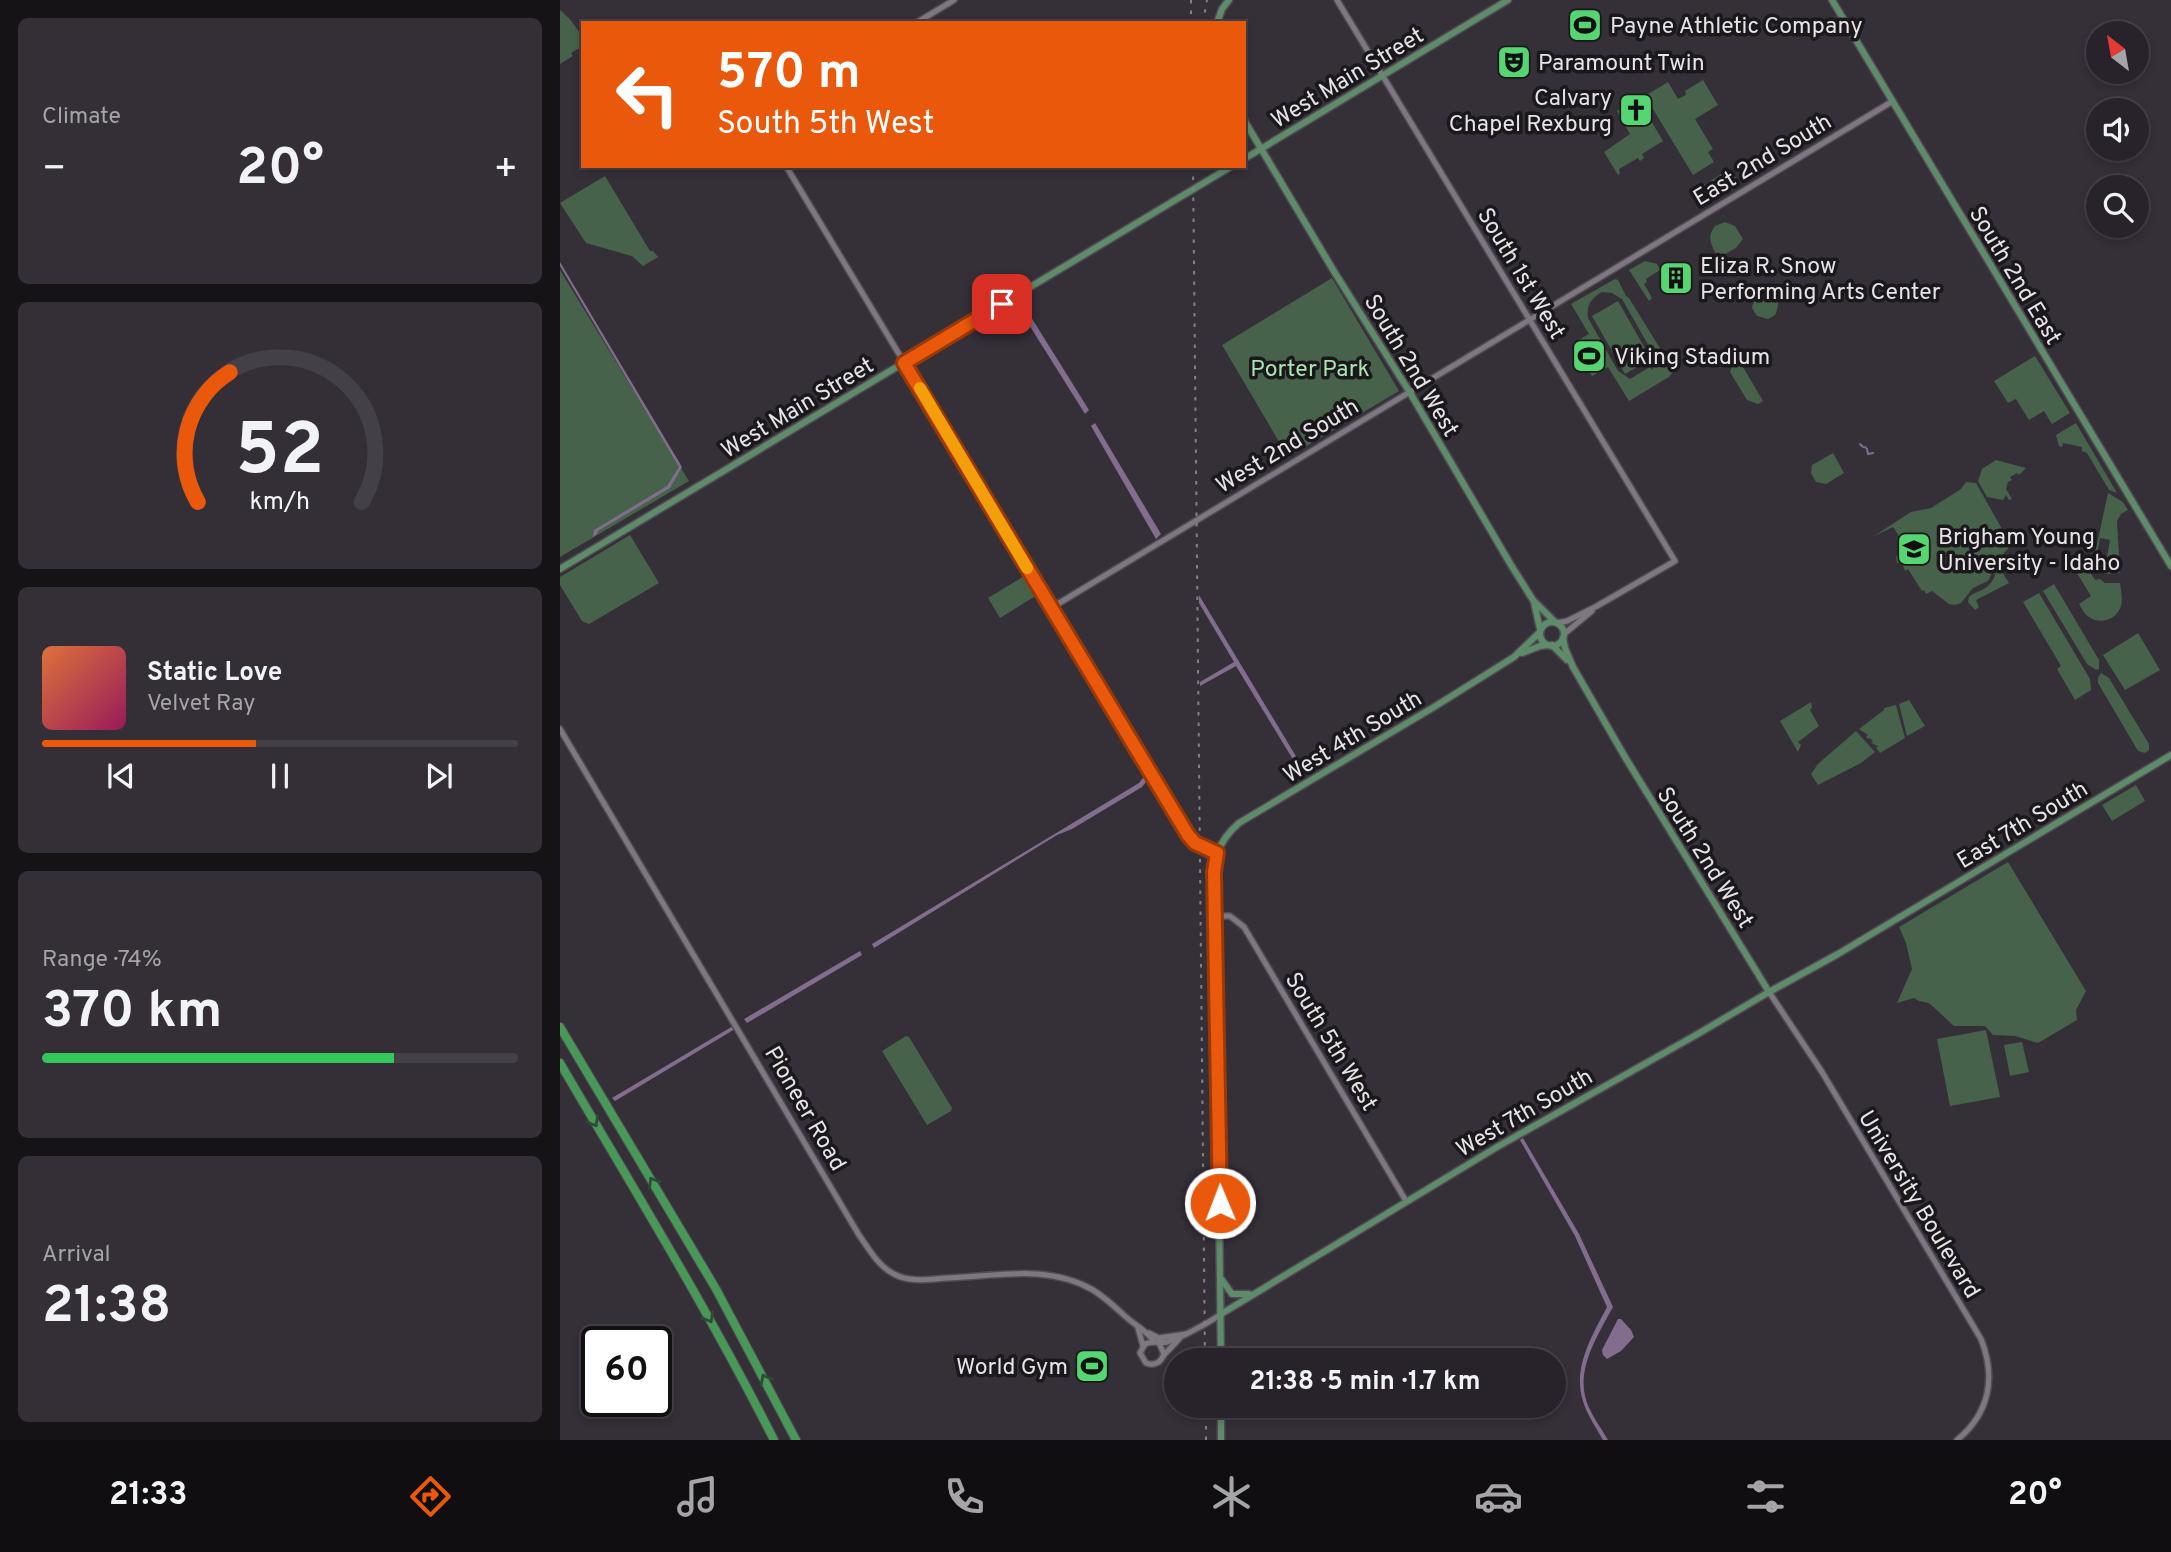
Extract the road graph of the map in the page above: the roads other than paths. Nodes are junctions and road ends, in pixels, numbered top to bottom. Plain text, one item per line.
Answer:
1 (954, 0) edge
2 (1229, 0) edge
3 (1337, 0) edge
4 (1832, 0) edge
5 (1506, 1) edge
6 (919, 21) edge
7 (1218, 21) edge
8 (1383, 76) junction
9 (1893, 102) junction
10 (1246, 123) edge
11 (1261, 149) junction
12 (1246, 158) edge
13 (787, 168) edge
14 (1229, 168) edge
15 (1650, 246) joint
16 (1529, 319) junction
17 (904, 363) junction
18 (1409, 391) junction
19 (2171, 566) edge
20 (560, 569) edge
21 (1533, 600) junction
22 (1597, 607) junction
23 (1051, 608) junction
24 (1556, 622) junction
25 (1540, 631) junction
26 (1563, 636) junction
27 (1550, 645) junction
28 (1514, 657) junction
29 (1573, 667) junction
30 (560, 729) edge
31 (2171, 755) edge
32 (1217, 853) junction
33 (1216, 916) junction
34 (1890, 923) joint
35 (1769, 992) junction
36 (560, 1027) edge
37 (560, 1063) edge
38 (1406, 1201) junction
39 (1220, 1276) junction
40 (1254, 1293) junction
41 (1221, 1314) junction
42 (1138, 1328) junction
43 (1148, 1333) junction
44 (1186, 1334) junction
45 (1179, 1339) junction
46 (1157, 1342) junction
47 (1143, 1346) junction
48 (1222, 1348) edge
49 (1163, 1356) junction
50 (1221, 1418) edge
51 (774, 1440) edge
52 (796, 1440) edge
53 (1221, 1440) edge
54 (1958, 1440) edge

1 - 6 street
2 - 7 main road
3 - 8 street, South 1st West
4 - 9 main road, South 2nd East
5 - 8 main road, West Main Street
8 - 11 main road, West Main Street
8 - 16 street, South 1st West
9 - 15 street, East 2nd South
9 - 19 main road, South 2nd East
10 - 11 main road, South 2nd West
11 - 12 main road, West Main Street
11 - 18 main road, South 2nd West
13 - 17 street
14 - 17 main road, West Main Street
15 - 16 street, West 2nd South
16 - 18 street, West 2nd South
16 - 22 street, South 1st West
17 - 20 main road, West Main Street
17 - 23 street
18 - 21 main road, South 2nd West
18 - 23 street, West 2nd South
21 - 24 main road, South 2nd West
21 - 25 main road, South 2nd West
22 - 24 street
22 - 26 street
23 - 32 street
24 - 25 main road
24 - 26 main road
25 - 27 main road
25 - 28 main road, West 4th South
26 - 27 main road
26 - 29 main road, South 2nd West
27 - 28 main road, West 4th South
27 - 29 main road, South 2nd West
28 - 32 main road, West 4th South
29 - 35 main road, South 2nd West
30 - 42 street, Pioneer Road
31 - 34 main road, East 7th South
32 - 33 main road
33 - 38 street, South 5th West
33 - 39 main road
34 - 35 main road, West 7th South
35 - 38 main road, West 7th South
35 - 54 street, University Boulevard
52 -> 36 highway
37 -> 51 highway
38 - 40 main road, West 7th South
39 - 40 main road
39 - 41 main road
40 - 41 main road, West 7th South
41 - 44 street, West 7th South
41 - 48 main road
42 - 43 street, Pioneer Road
42 - 47 street
43 - 44 street
43 - 46 street, Pioneer Road
44 - 45 street, West 7th South
45 - 46 street, West 7th South
45 - 49 street, West 7th South
46 - 47 street
46 - 49 street
47 - 49 street
50 - 53 main road

